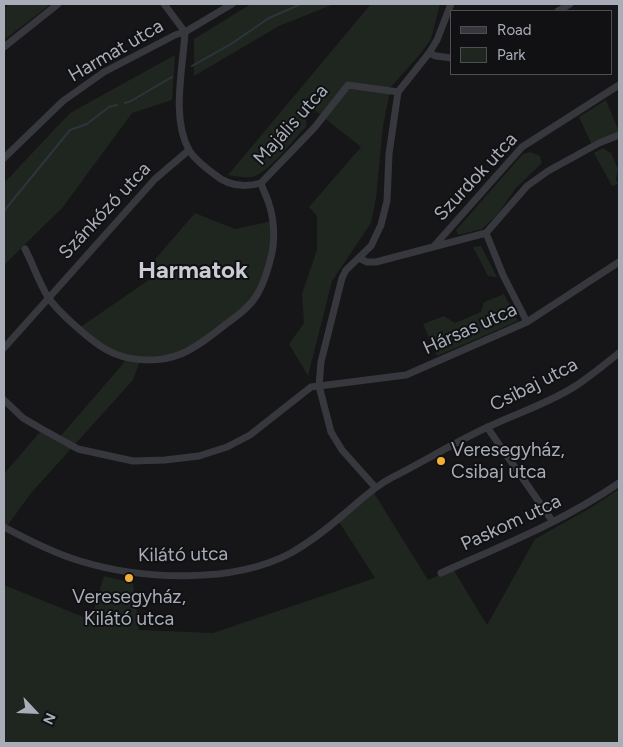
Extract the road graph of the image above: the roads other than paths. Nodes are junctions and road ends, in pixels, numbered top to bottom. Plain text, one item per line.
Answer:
1 (58, 4) edge
2 (164, 4) edge
3 (232, 4) edge
4 (451, 4) edge
5 (185, 32) junction
6 (4, 47) edge
7 (429, 53) junction
8 (450, 58) edge
9 (619, 85) edge
10 (398, 92) junction
11 (619, 135) edge
12 (189, 150) junction
13 (4, 158) edge
14 (260, 183) junction
15 (486, 233) junction
16 (435, 245) junction
17 (25, 249) dead end
18 (359, 258) junction
19 (619, 262) edge
20 (49, 297) junction
21 (527, 322) junction
22 (4, 348) edge
23 (619, 353) edge
24 (319, 386) junction
25 (4, 400) edge
26 (487, 427) junction
27 (619, 483) edge
28 (375, 487) junction
29 (553, 522) junction
30 (4, 527) edge
31 (441, 573) dead end

1 - 6 street
2 - 5 street
3 - 5 street, Harmat utca
4 - 7 street
5 - 12 street, Majális utca
5 - 13 street, Harmat utca
7 - 8 street
7 - 10 street
9 - 16 street, Szurdok utca
10 - 14 street, Majális utca
10 - 18 street
11 - 15 street
12 - 14 street, Majális utca
12 - 20 street, Szánkózó utca
14 - 20 street
15 - 16 street
15 - 21 street
16 - 18 street
17 - 20 street, Szánkózó utca
18 - 24 street
19 - 21 street, Hársas utca
20 - 22 street, Szánkózó utca
21 - 24 street, Hársas utca
23 - 26 street, Csibaj utca
24 - 25 street
24 - 28 street
26 - 28 street, Csibaj utca
26 - 29 street, Csibaj utca
27 - 29 street, Paskom utca
28 - 30 street, Kilátó utca
29 - 31 street, Paskom utca

